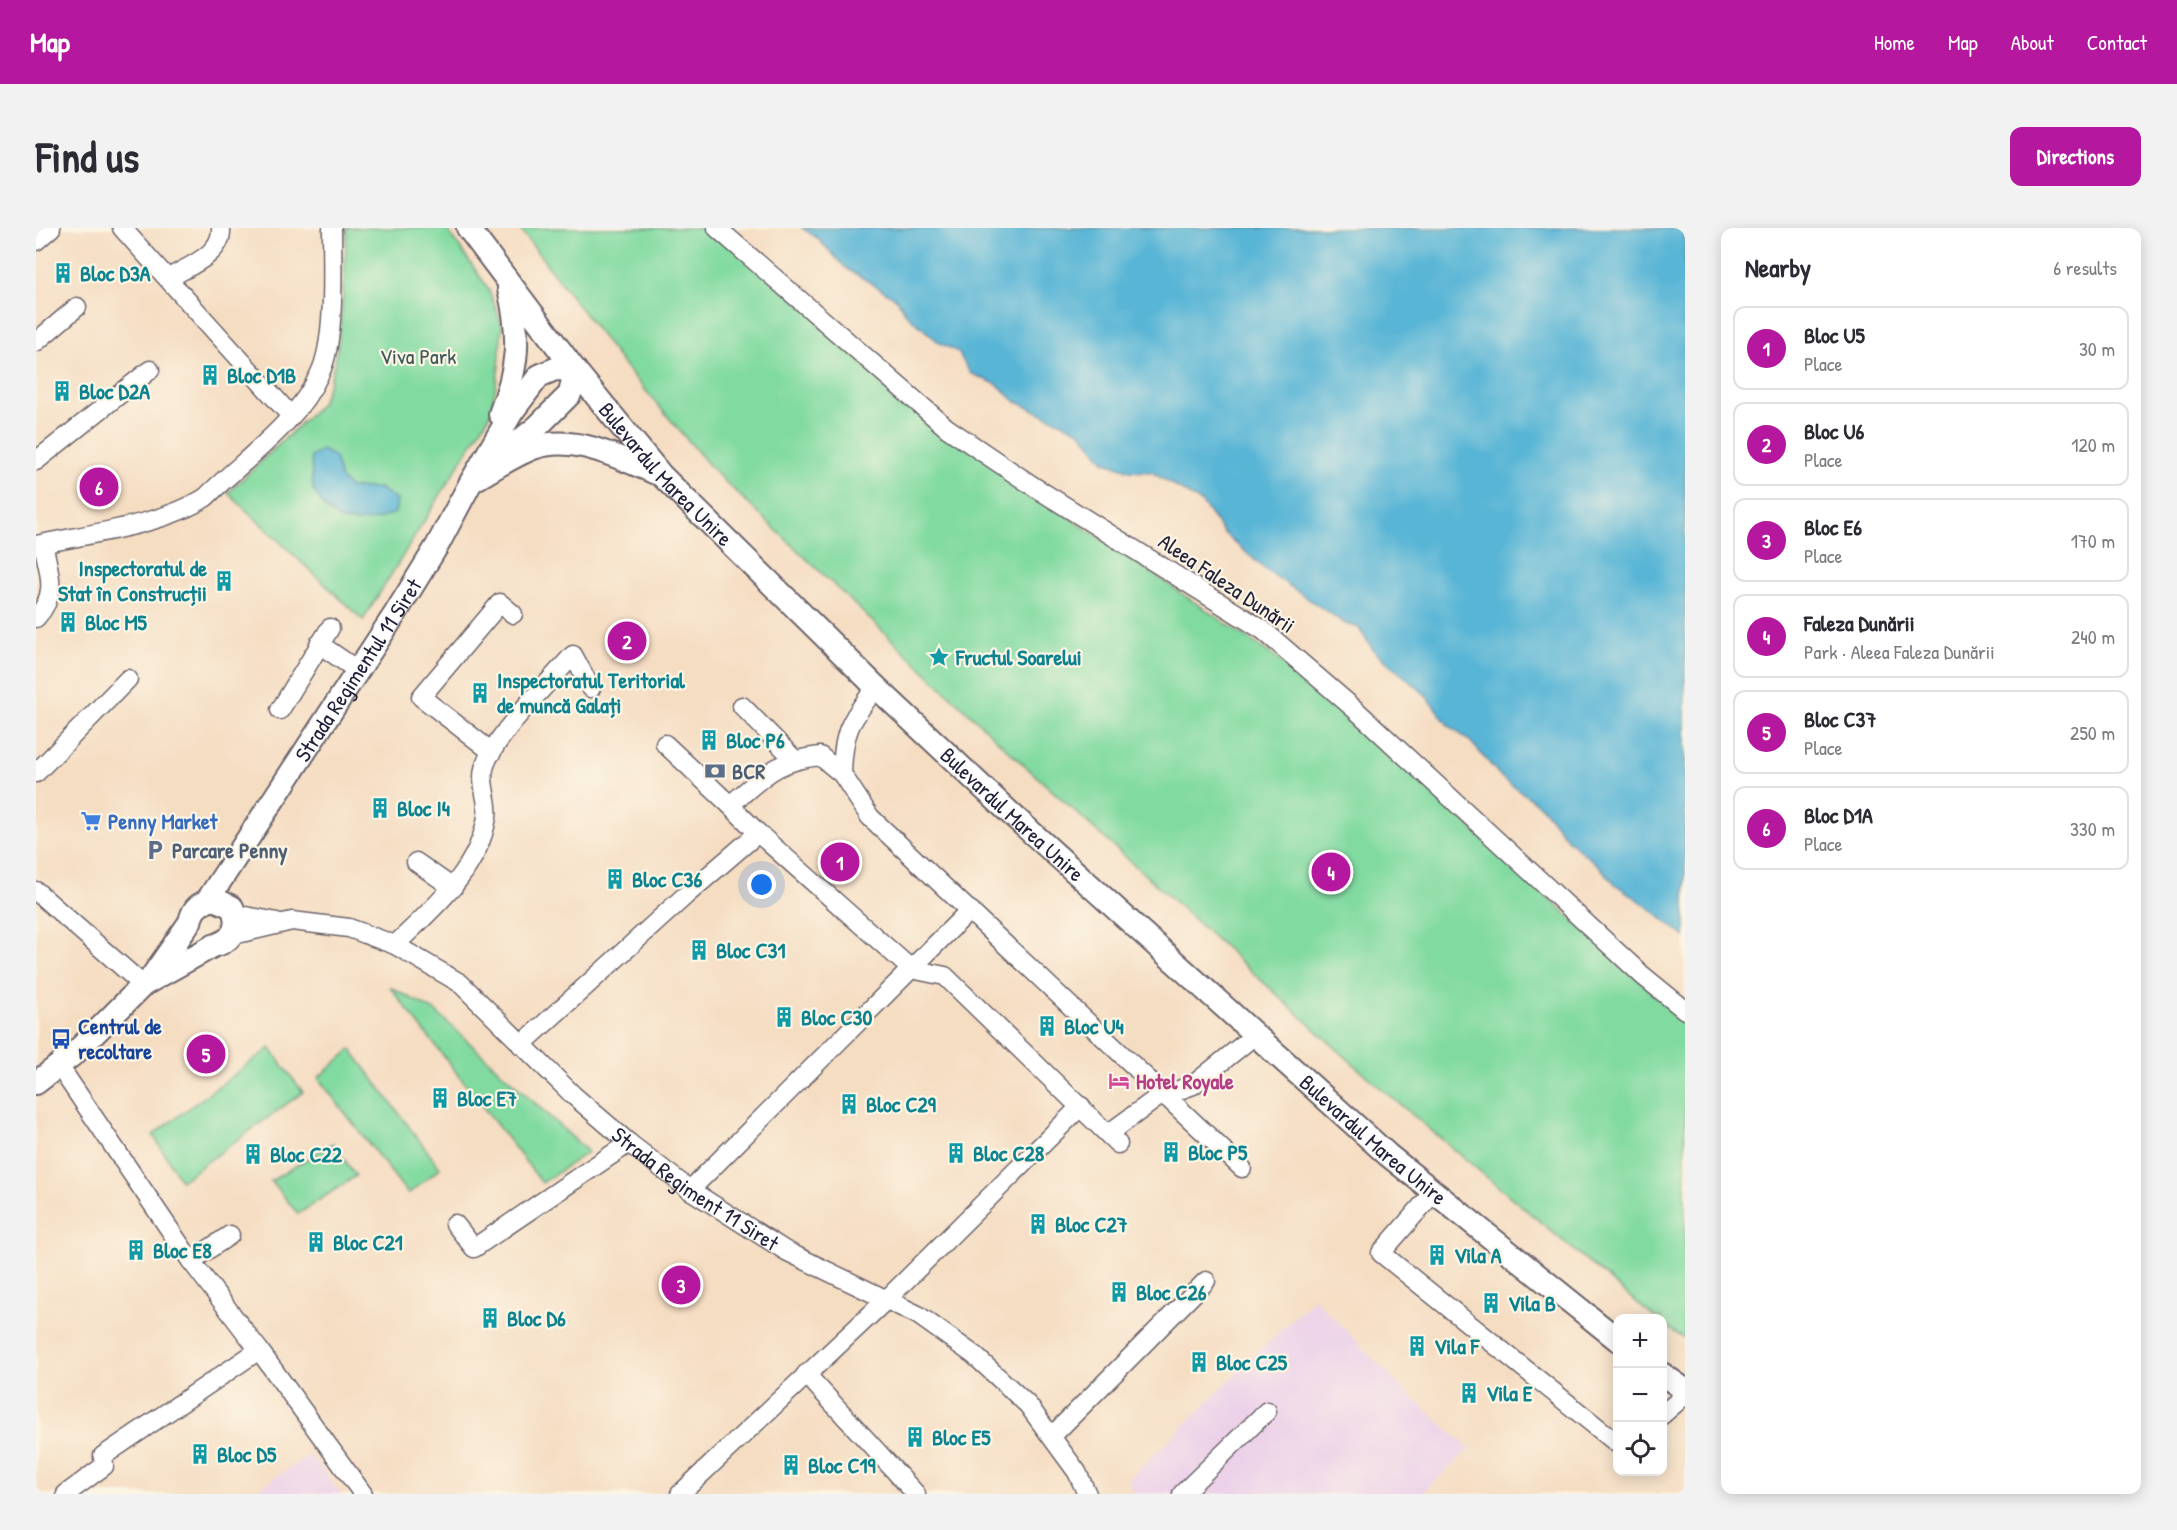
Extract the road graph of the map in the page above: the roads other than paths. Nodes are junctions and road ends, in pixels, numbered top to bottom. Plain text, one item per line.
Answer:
1 (51, 228) edge
2 (122, 228) edge
3 (220, 228) edge
4 (332, 228) edge
5 (468, 228) edge
6 (717, 228) edge
7 (36, 242) edge
8 (169, 278) junction
9 (507, 282) junction
10 (77, 307) dead end
11 (36, 342) edge
12 (150, 370) dead end
13 (574, 370) junction
14 (291, 416) junction
15 (36, 462) edge
16 (661, 475) junction
17 (471, 482) junction
18 (39, 544) edge
19 (513, 614) dead end
20 (36, 618) edge
21 (330, 628) dead end
22 (319, 644) junction
23 (357, 670) junction
24 (128, 679) dead end
25 (876, 687) junction
26 (591, 688) dead end
27 (742, 706) dead end
28 (280, 710) dead end
29 (665, 744) dead end
30 (492, 752) junction
31 (794, 759) junction
32 (36, 773) edge
33 (842, 774) junction
34 (730, 805) junction
35 (758, 832) junction
36 (239, 853) junction
37 (416, 862) dead end
38 (453, 888) junction
39 (36, 891) edge
40 (207, 901) junction
41 (970, 910) junction
42 (191, 926) junction
43 (228, 926) junction
44 (395, 945) junction
45 (911, 969) junction
46 (146, 983) junction
47 (1685, 1010) edge
48 (1255, 1035) junction
49 (522, 1045) junction
50 (59, 1066) junction
51 (36, 1083) edge
52 (1166, 1096) junction
53 (1081, 1106) junction
54 (629, 1143) junction
55 (1242, 1168) dead end
56 (690, 1190) junction
57 (1433, 1193) junction
58 (455, 1224) dead end
59 (230, 1235) dead end
60 (191, 1261) junction
61 (1206, 1281) dead end
62 (885, 1300) junction
63 (1613, 1337) edge
64 (260, 1350) junction
65 (806, 1374) junction
66 (1667, 1377) edge
67 (1685, 1390) edge
68 (1685, 1395) edge
69 (1267, 1411) dead end
70 (1667, 1411) edge
71 (1052, 1436) junction
72 (1613, 1441) edge
73 (66, 1494) edge
74 (363, 1494) edge
75 (680, 1494) edge
76 (916, 1494) edge
77 (1087, 1494) edge
78 (1182, 1494) edge

1 - 7 street
2 - 8 street
3 - 8 street
4 - 14 street
5 - 9 main road, Bulevardul Marea Unire
6 - 47 street, Aleea Faleza Dunării
8 - 14 street
9 - 13 main road, Bulevardul Marea Unire
9 - 17 main road
10 - 11 street
12 - 15 street
13 - 16 main road, Bulevardul Marea Unire
13 - 17 main road
13 - 17 main road
14 - 18 street
16 - 17 main road
16 - 25 main road, Bulevardul Marea Unire
17 - 23 main road, Strada Regimentul 11 Siret
18 - 20 street
19 - 30 street
21 - 22 street
22 - 23 street
22 - 28 street
23 - 36 main road, Strada Regimentul 11 Siret
24 - 32 street
25 - 33 street
25 - 48 main road, Bulevardul Marea Unire
26 - 30 street
27 - 31 street
29 - 34 street
30 - 38 street
31 - 33 street
31 - 34 street
33 - 41 street
34 - 35 street
35 - 45 street
35 - 49 street
36 - 40 main road, Strada Regimentul 11 Siret
36 - 43 main road
37 - 38 street
38 - 44 street
39 - 46 street
40 - 42 main road
40 - 43 main road, Strada Regiment 11 Siret
41 - 45 street
41 - 52 street
42 - 43 main road, Strada Regiment 11 Siret
42 - 46 main road
43 - 44 street, Strada Regiment 11 Siret
43 - 46 main road
44 - 49 street, Strada Regiment 11 Siret
45 - 53 street
45 - 56 street
46 - 50 main road
48 - 52 street
48 - 57 main road, Bulevardul Marea Unire
49 - 54 street, Strada Regiment 11 Siret
50 - 51 main road
50 - 60 street
52 - 53 street
52 - 55 street
53 - 62 street
54 - 56 street, Strada Regiment 11 Siret
54 - 58 street
56 - 62 street, Strada Regiment 11 Siret
57 - 63 main road, Bulevardul Marea Unire
57 - 72 street
59 - 60 street
60 - 64 street
61 - 71 street
62 - 65 street
62 - 71 street, Strada Regiment 11 Siret
64 - 73 street
64 - 74 street
65 - 75 street
65 - 76 street
66 - 67 main road
68 - 70 street
69 - 78 street
71 - 77 street, Strada Regiment 11 Siret

